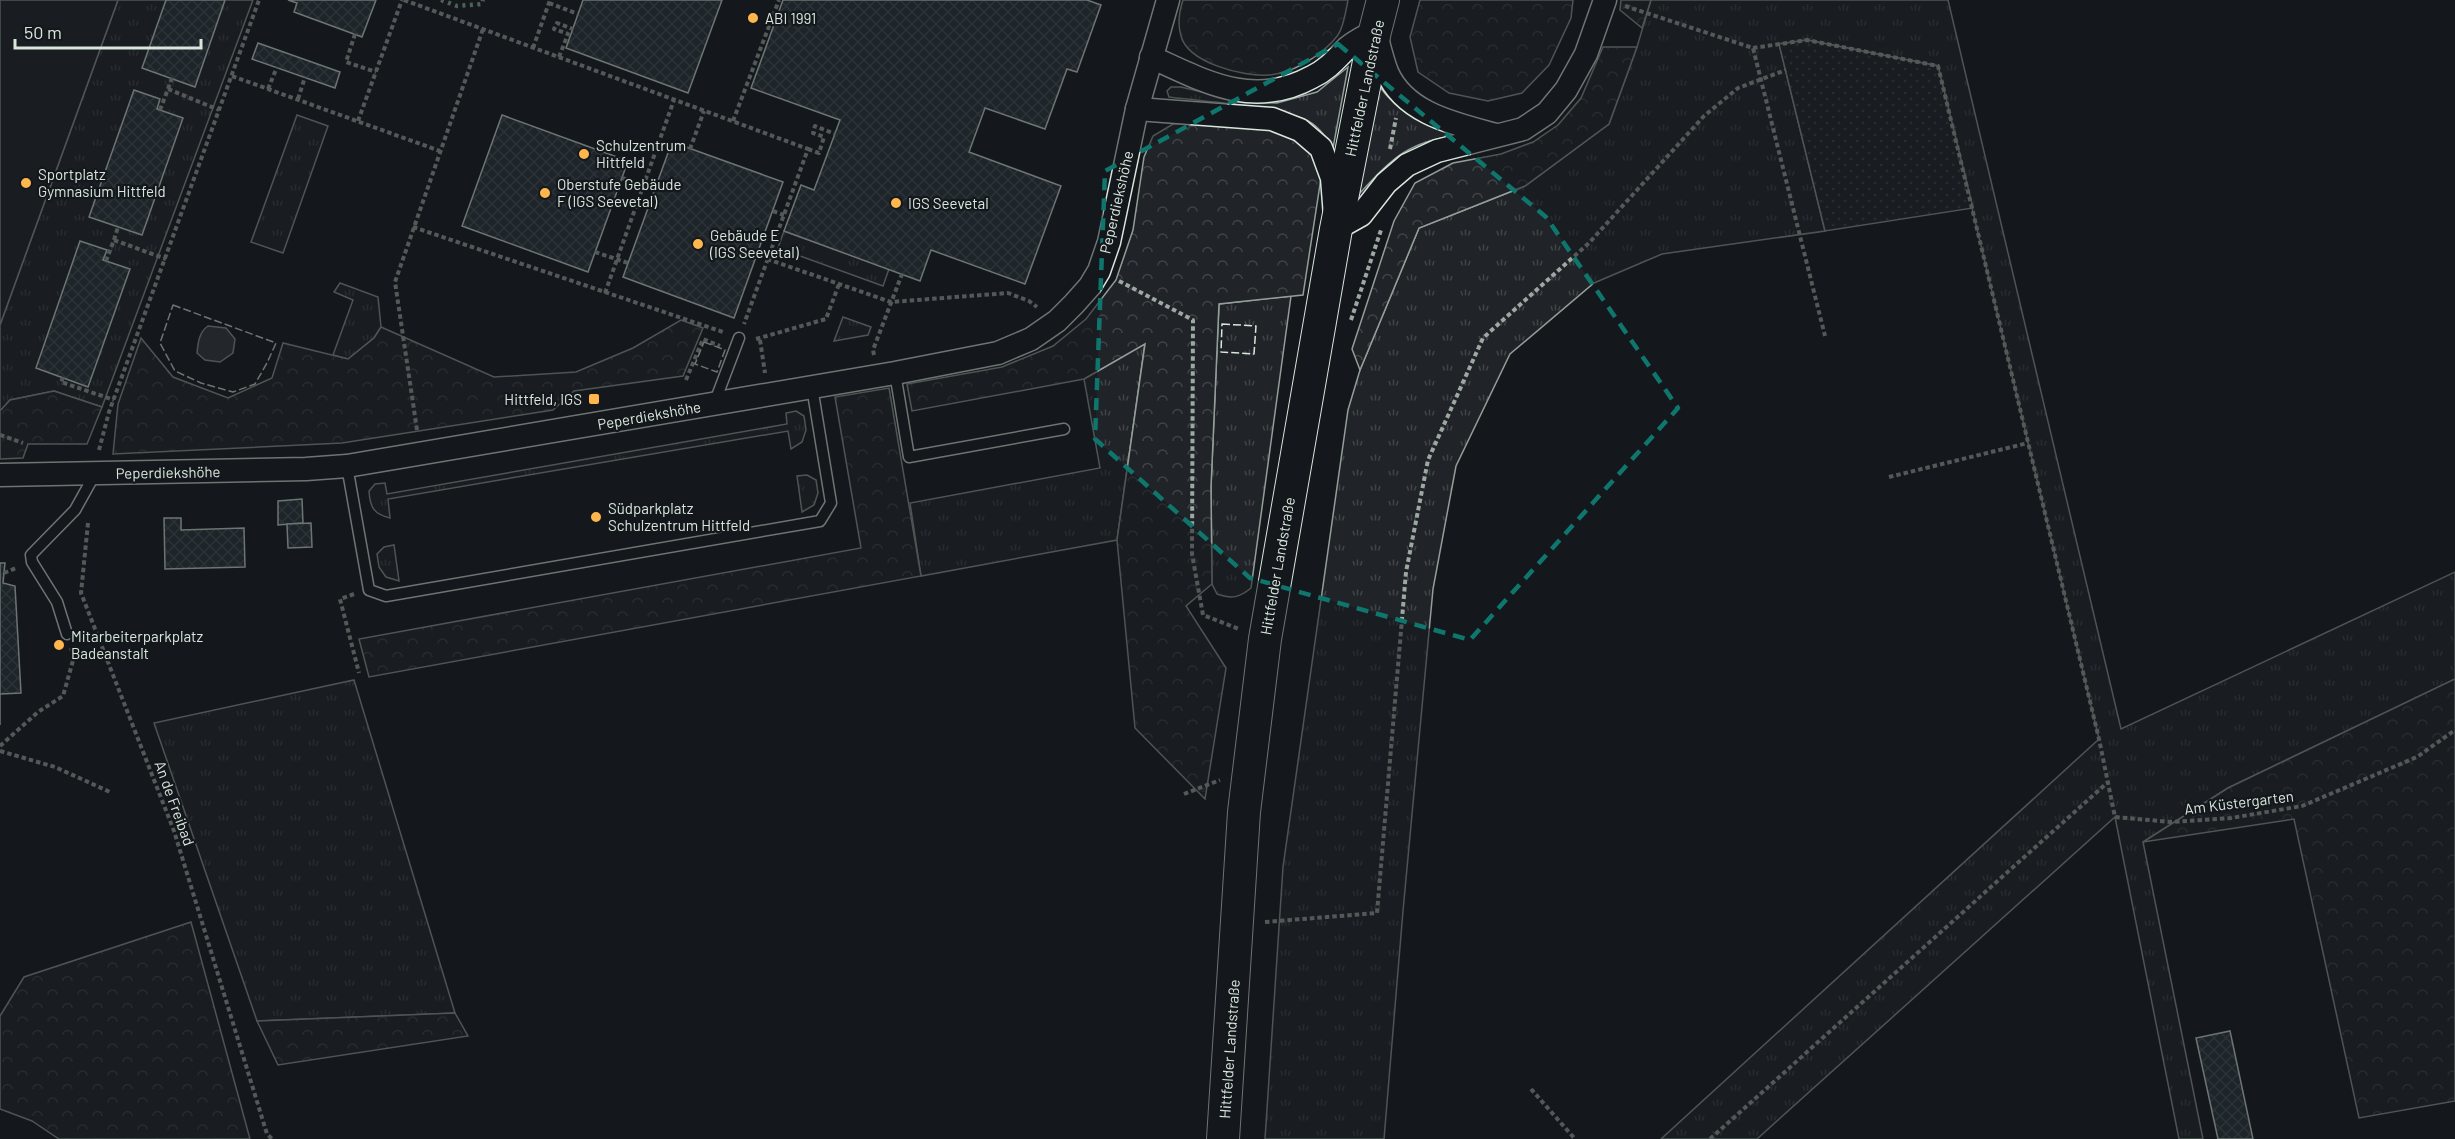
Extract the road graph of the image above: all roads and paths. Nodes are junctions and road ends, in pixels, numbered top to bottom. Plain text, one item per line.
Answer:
1 (259, 0) edge
2 (403, 0) edge
3 (779, 0) edge
4 (1168, 0) edge
5 (1383, 0) edge
6 (550, 2) edge
7 (1612, 2) edge
8 (578, 14) dead end
9 (483, 29) junction
10 (573, 29) dead end
11 (1375, 31) junction
12 (355, 34) dead end
13 (533, 48) junction
14 (1753, 48) junction
15 (559, 57) junction
16 (1151, 57) junction
17 (277, 68) dead end
18 (1786, 70) dead end
19 (376, 72) junction
20 (232, 76) junction
21 (305, 77) dead end
22 (172, 78) dead end
23 (1761, 80) junction
24 (168, 89) junction
25 (268, 89) junction
26 (298, 99) junction
27 (674, 100) junction
28 (1137, 109) junction
29 (160, 110) dead end
30 (219, 110) junction
31 (704, 111) junction
32 (1396, 116) dead end
33 (358, 121) junction
34 (733, 121) junction
35 (835, 134) dead end
36 (1497, 135) junction
37 (690, 149) dead end
38 (808, 149) junction
39 (440, 151) junction
40 (1389, 156) dead end
41 (622, 178) dead end
42 (644, 185) junction
43 (792, 192) junction
44 (798, 194) dead end
45 (773, 211) dead end
46 (784, 215) junction
47 (118, 227) dead end
48 (413, 227) junction
49 (1336, 229) junction
50 (114, 240) junction
51 (595, 252) dead end
52 (768, 258) junction
53 (166, 259) junction
54 (617, 260) junction
55 (106, 261) dead end
56 (628, 263) dead end
57 (1099, 271) junction
58 (902, 274) dead end
59 (839, 284) junction
60 (605, 292) junction
61 (891, 302) junction
62 (1057, 321) junction
63 (1825, 336) dead end
64 (739, 338) junction
65 (760, 340) junction
66 (873, 350) dead end
67 (734, 351) junction
68 (764, 365) dead end
69 (895, 373) junction
70 (63, 377) dead end
71 (686, 380) dead end
72 (812, 387) junction
73 (114, 400) junction
74 (714, 404) junction
75 (1064, 429) dead end
76 (0, 435) edge
77 (418, 437) dead end
78 (23, 443) dead end
79 (2028, 443) junction
80 (100, 444) dead end
81 (347, 466) junction
82 (95, 474) junction
83 (0, 476) edge
84 (1889, 477) dead end
85 (88, 517) dead end
86 (369, 590) junction
87 (67, 634) joint
88 (1264, 639) junction
89 (359, 673) dead end
90 (2455, 730) edge
91 (0, 746) edge
92 (0, 751) edge
93 (1249, 769) junction
94 (2108, 782) junction
95 (110, 792) dead end
96 (1184, 794) dead end
97 (1236, 924) junction
98 (1531, 1089) dead end
99 (272, 1139) edge
100 (1223, 1139) edge
101 (1575, 1139) edge
102 (1710, 1139) edge

1 - 20 path
2 - 9 path
2 - 19 path
3 - 34 path
4 - 16 street, Peperdiekshöhe
5 - 11 main road, Hittfelder Landstraße
6 - 8 path
6 - 13 path
7 - 14 path
7 - 36 street
9 - 13 path
9 - 39 path
10 - 15 path
11 - 16 street
11 - 36 street
11 - 49 main road, Hittfelder Landstraße
12 - 19 path
13 - 15 path
14 - 23 path
14 - 79 path
15 - 27 path
16 - 28 street, Peperdiekshöhe
17 - 25 path
18 - 23 path
19 - 33 path
20 - 25 path
20 - 30 path
21 - 26 path
22 - 24 path
23 - 63 path
23 - 97 path
24 - 29 path
24 - 30 path
25 - 26 path
26 - 33 path
27 - 31 path
27 - 42 path
28 - 49 street
28 - 57 street, Peperdiekshöhe
30 - 53 path
31 - 34 path
31 - 37 path
32 - 40 path
33 - 39 path
34 - 38 path
35 - 38 path
36 - 49 street
38 - 43 path
39 - 48 path
41 - 42 path
42 - 54 path
43 - 44 path
43 - 46 path
45 - 46 path
46 - 52 path
47 - 50 path
48 - 60 path
48 - 77 path
49 - 88 main road, Hittfelder Landstraße
50 - 53 path
50 - 55 path
51 - 54 path
52 - 59 path
52 - 64 path
53 - 73 path
54 - 56 path
54 - 60 path
57 - 62 street, Peperdiekshöhe
57 - 88 path
58 - 61 path
59 - 61 path
59 - 65 path
60 - 64 path
61 - 62 path
61 - 66 path
62 - 69 street, Peperdiekshöhe
64 - 65 path
64 - 67 lane
65 - 68 path
67 - 71 path
67 - 74 lane
69 - 72 street, Peperdiekshöhe
69 - 75 lane
70 - 73 path
72 - 74 street, Peperdiekshöhe
72 - 86 lane
73 - 80 path
74 - 81 street, Peperdiekshöhe
76 - 78 path
79 - 84 path
79 - 94 path
81 - 82 street, Peperdiekshöhe
81 - 86 lane
82 - 83 street, Peperdiekshöhe
82 - 87 lane
85 - 99 path, An de Freibad
86 - 89 path
87 - 91 path
88 - 93 main road, Hittfelder Landstraße
90 - 94 path, Am Küstergarten
92 - 95 path
93 - 96 path
93 - 97 main road, Hittfelder Landstraße
94 - 102 path
97 - 100 main road, Hittfelder Landstraße
98 - 101 path

